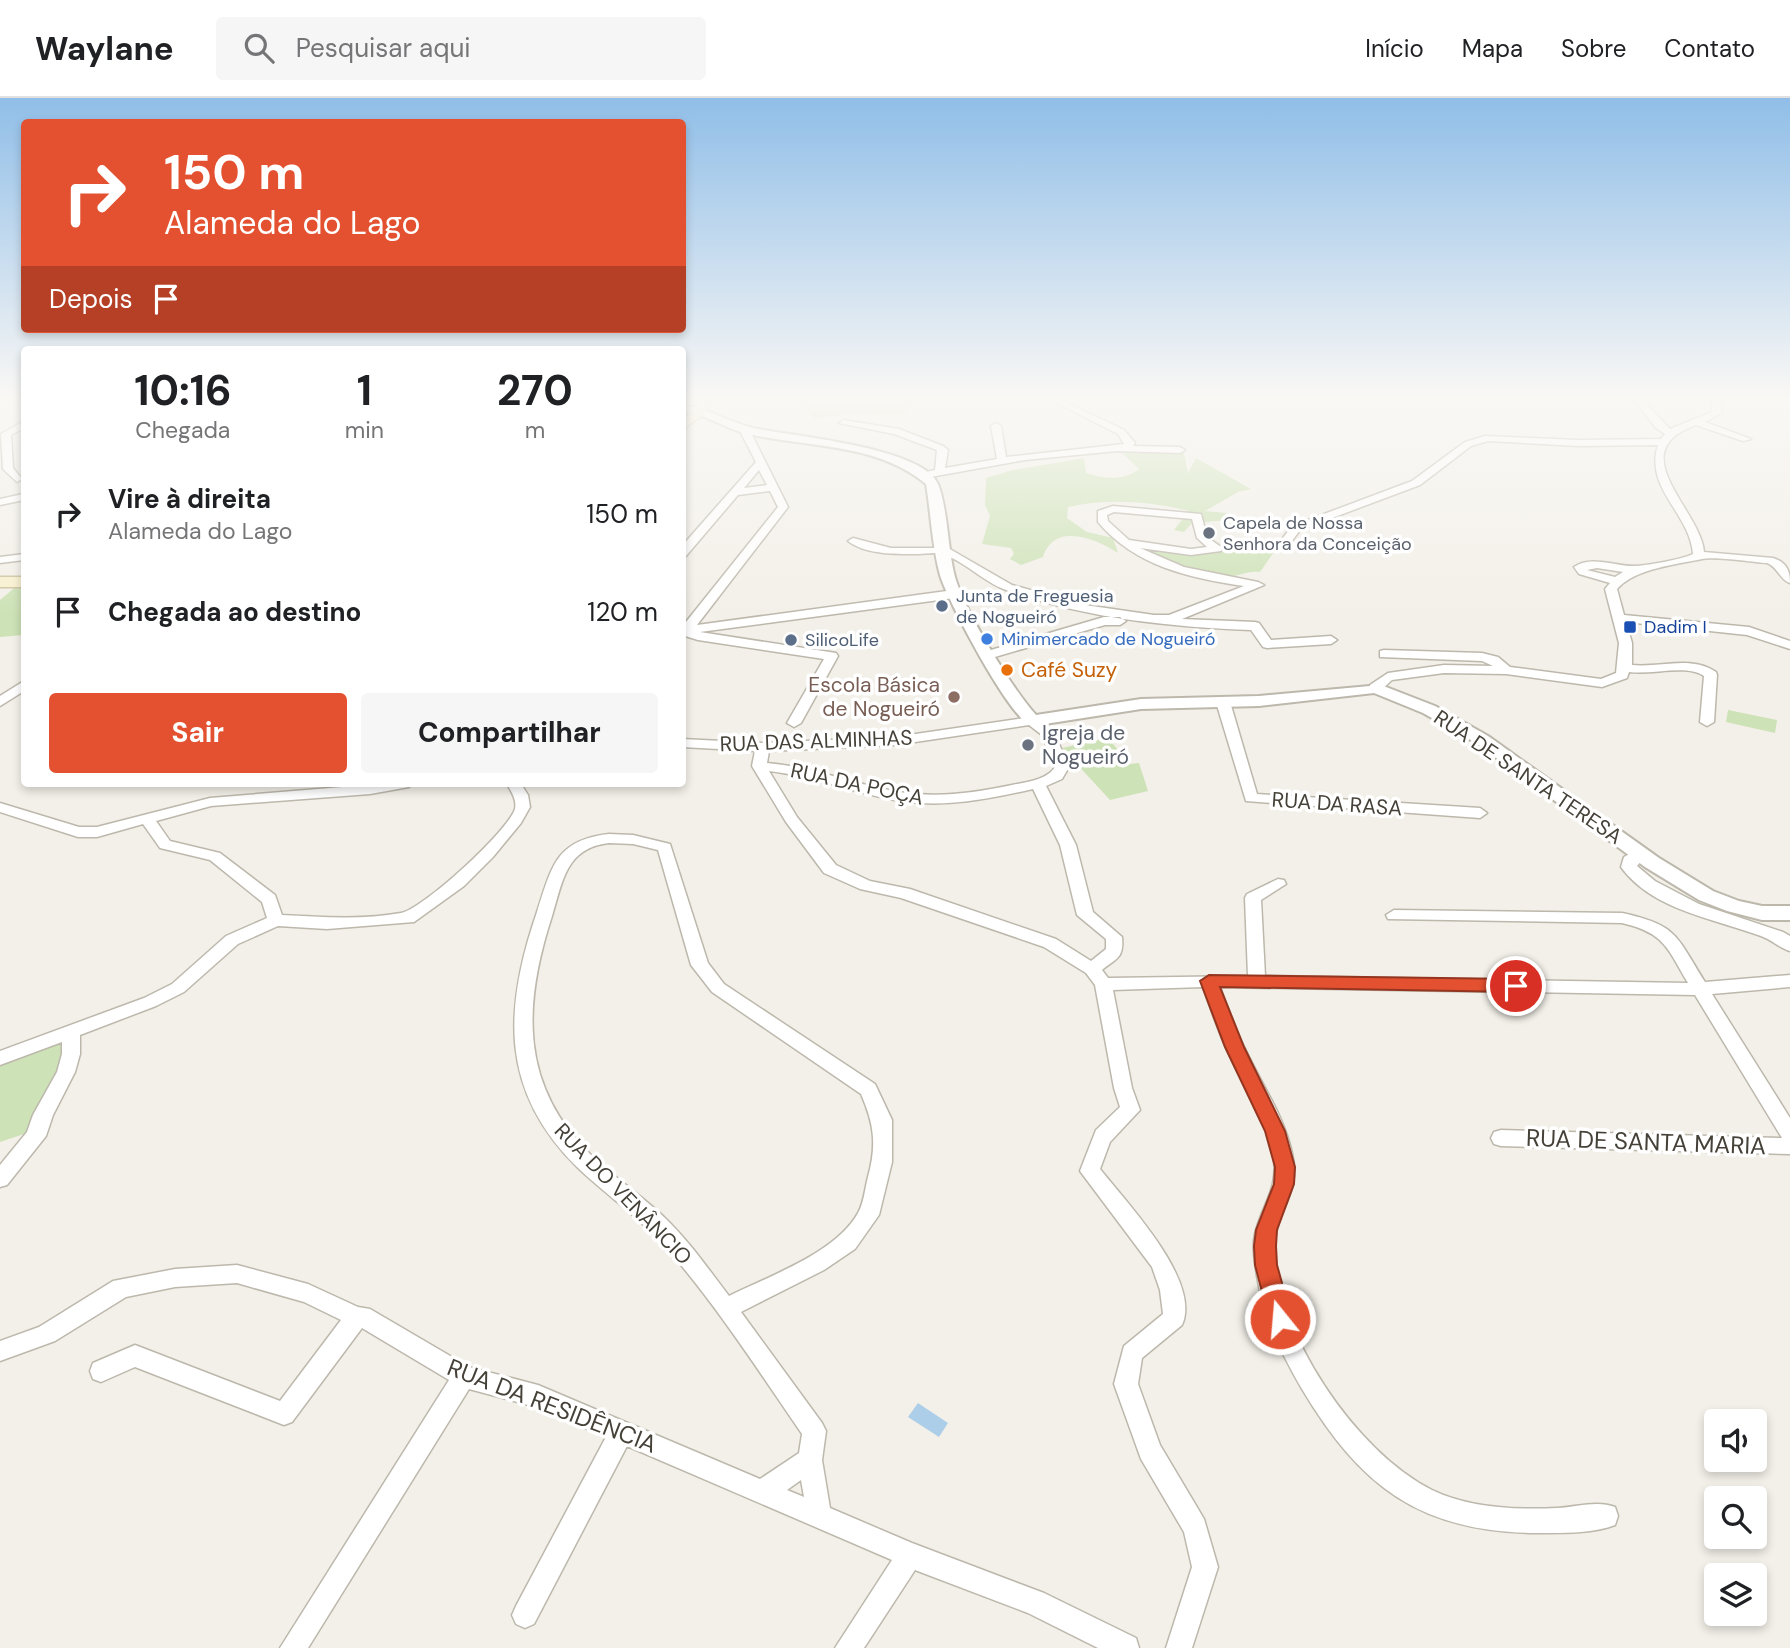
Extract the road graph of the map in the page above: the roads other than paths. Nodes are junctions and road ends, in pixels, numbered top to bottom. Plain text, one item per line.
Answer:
1 (753, 471) edge
2 (764, 471) edge
3 (919, 471) edge
4 (944, 471) edge
5 (1432, 471) edge
6 (1659, 471) edge
7 (940, 472) joint
8 (925, 475) junction
9 (0, 477) edge
10 (21, 480) edge
11 (773, 488) junction
12 (735, 492) junction
13 (21, 498) edge
14 (0, 502) edge
15 (853, 541) dead end
16 (1128, 543) junction
17 (1285, 543) dead end
18 (686, 549) edge
19 (944, 551) junction
20 (1699, 555) junction
21 (21, 557) edge
22 (0, 560) edge
23 (1637, 570) junction
24 (0, 573) edge
25 (21, 573) edge
26 (1790, 580) edge
27 (1616, 581) junction
28 (0, 582) edge
29 (21, 582) edge
30 (954, 594) junction
31 (1618, 618) junction
32 (1154, 619) junction
33 (1171, 620) junction
34 (686, 629) edge
35 (686, 630) edge
36 (686, 630) edge
37 (1331, 640) dead end
38 (1790, 645) edge
39 (1384, 654) dead end
40 (988, 655) junction
41 (1626, 668) junction
42 (1506, 670) junction
43 (21, 687) edge
44 (1383, 690) junction
45 (0, 702) edge
46 (1223, 702) junction
47 (1032, 721) junction
48 (1707, 722) dead end
49 (793, 723) dead end
50 (686, 743) edge
51 (763, 747) junction
52 (759, 766) junction
53 (1038, 784) junction
54 (387, 787) edge
55 (516, 787) edge
56 (0, 807) edge
57 (1480, 813) dead end
58 (147, 819) junction
59 (1640, 853) junction
60 (1279, 884) dead end
61 (1790, 912) edge
62 (1394, 915) dead end
63 (276, 920) junction
64 (1790, 944) edge
65 (1097, 977) junction
66 (1209, 981) junction
67 (1790, 981) edge
68 (1257, 982) junction
69 (1698, 989) junction
70 (71, 1031) junction
71 (0, 1058) edge
72 (1790, 1135) edge
73 (1502, 1138) dead end
74 (1790, 1146) edge
75 (0, 1178) edge
76 (727, 1308) junction
77 (357, 1317) junction
78 (0, 1351) edge
79 (101, 1371) dead end
80 (464, 1377) junction
81 (622, 1431) junction
82 (810, 1460) junction
83 (762, 1492) junction
84 (819, 1516) junction
85 (1606, 1516) dead end
86 (909, 1555) junction
87 (525, 1615) dead end
88 (292, 1648) edge
89 (848, 1648) edge
90 (1126, 1648) edge
91 (1180, 1648) edge

1 - 12 street
2 - 11 street
3 - 8 street
4 - 7 street
5 - 17 street
6 - 20 street
7 - 8 street
8 - 19 street
9 - 10 street
11 - 12 street
11 - 34 street
12 - 18 street
13 - 14 street
15 - 19 street
16 - 16 street
16 - 33 street
19 - 30 street
19 - 32 street
20 - 23 street
20 - 26 street
21 - 22 street
23 - 27 street
23 - 27 street
24 - 25 main road
27 - 31 street
28 - 29 main road
30 - 35 street
30 - 40 street
31 - 38 street
31 - 41 street
32 - 33 street
32 - 40 street
33 - 37 street
36 - 49 street
39 - 42 street
40 - 47 street
41 - 42 street
41 - 48 street
42 - 44 street
43 - 45 street
44 - 46 street
44 - 59 street, RUA DE SANTA TERESA
46 - 47 street
46 - 57 street, RUA DA RASA
47 - 51 street, RUA DAS ALMINHAS
47 - 53 street
50 - 51 street, RUA DAS ALMINHAS
51 - 52 street
52 - 53 street, RUA DA POÇA
52 - 65 street
53 - 65 street
54 - 58 street
55 - 63 street
56 - 58 street
58 - 63 street
59 - 61 street, RUA DE SANTA TERESA
59 - 64 street
60 - 68 street
62 - 69 street
63 - 70 street
65 - 66 street
65 - 91 street
66 - 68 street
66 - 85 street
67 - 69 street
68 - 69 street
69 - 72 street
70 - 71 street
70 - 75 street
73 - 74 street, RUA DE SANTA MARIA
76 - 76 street, RUA DO VENÂNCIO
76 - 82 street, RUA DO VENÂNCIO
77 - 78 street, RUA DA RESIDÊNCIA
77 - 79 street
77 - 80 street, RUA DA RESIDÊNCIA
80 - 81 street, RUA DA RESIDÊNCIA
80 - 88 street
81 - 83 street, RUA DA RESIDÊNCIA
81 - 87 street
82 - 83 street
82 - 84 street, RUA DO VENÂNCIO
83 - 84 street, RUA DA RESIDÊNCIA
84 - 86 street, RUA DA RESIDÊNCIA
86 - 89 street
86 - 90 street, RUA DA RESIDÊNCIA

